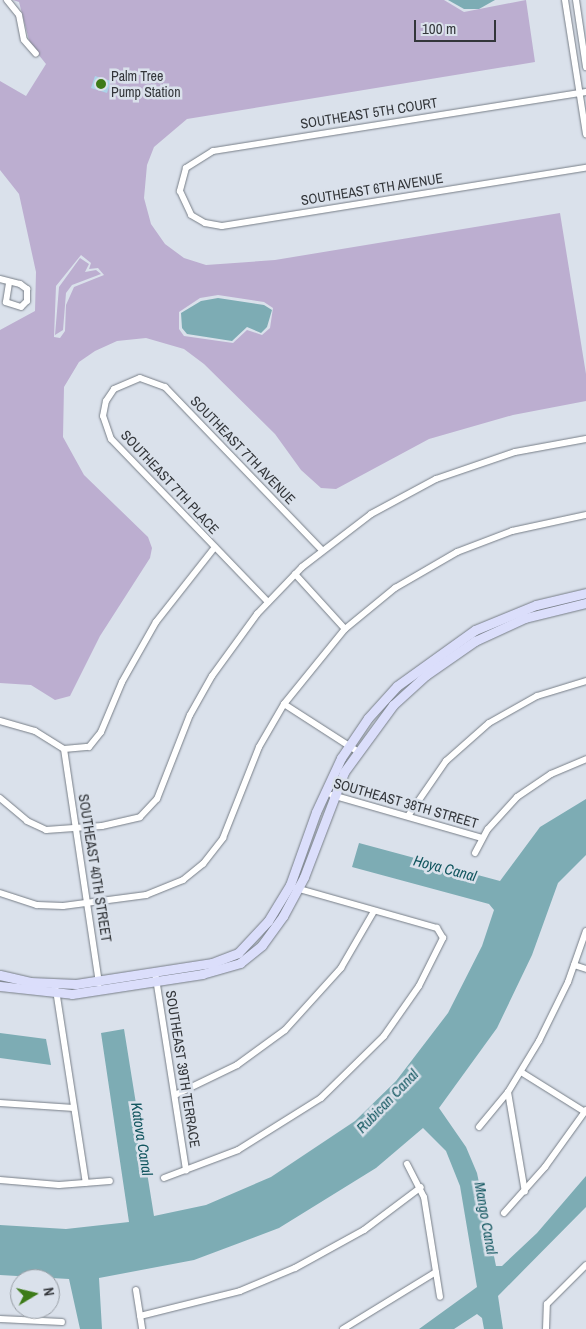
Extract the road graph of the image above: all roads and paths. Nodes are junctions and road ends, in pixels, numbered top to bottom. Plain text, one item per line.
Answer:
1 (7, 0) edge
2 (565, 0) edge
3 (576, 0) edge
4 (36, 54) dead end
5 (586, 67) edge
6 (583, 92) edge
7 (586, 134) edge
8 (586, 168) edge
9 (180, 191) joint
10 (0, 279) edge
11 (9, 282) dead end
12 (140, 378) joint
13 (586, 439) edge
14 (586, 515) edge
15 (215, 547) junction
16 (322, 550) junction
17 (294, 574) junction
18 (586, 593) edge
19 (268, 602) junction
20 (586, 604) edge
21 (345, 629) junction
22 (586, 682) edge
23 (284, 704) junction
24 (0, 721) edge
25 (348, 745) junction
26 (64, 749) junction
27 (357, 751) junction
28 (586, 759) edge
29 (328, 794) junction
30 (0, 798) edge
31 (408, 816) junction
32 (76, 829) junction
33 (482, 838) junction
34 (475, 853) dead end
35 (294, 887) junction
36 (0, 893) edge
37 (87, 904) junction
38 (374, 911) junction
39 (586, 930) edge
40 (574, 965) junction
41 (586, 969) edge
42 (155, 972) junction
43 (0, 975) edge
44 (99, 980) junction
45 (156, 982) junction
46 (55, 984) junction
47 (0, 986) edge
48 (100, 990) junction
49 (57, 994) junction
50 (521, 1072) junction
51 (508, 1092) junction
52 (175, 1095) junction
53 (0, 1103) edge
54 (74, 1108) junction
55 (585, 1111) edge
56 (480, 1127) dead end
57 (407, 1164) dead end
58 (186, 1171) junction
59 (164, 1178) dead end
60 (0, 1180) edge
61 (110, 1181) dead end
62 (86, 1183) junction
63 (421, 1187) junction
64 (525, 1192) junction
65 (504, 1213) dead end
66 (586, 1265) edge
67 (436, 1272) junction
68 (136, 1290) dead end
69 (440, 1297) dead end
70 (140, 1316) junction
71 (0, 1319) edge
72 (62, 1322) dead end
73 (39, 1325) edge
74 (142, 1329) edge
75 (343, 1329) edge
76 (546, 1329) edge

1 - 4 street
2 - 6 street
3 - 5 street
6 - 7 street
6 - 9 street, SOUTHEAST 5TH COURT
8 - 9 street, SOUTHEAST 6TH AVENUE
10 - 11 street
12 - 15 street, SOUTHEAST 7TH PLACE
12 - 16 street, SOUTHEAST 7TH AVENUE
13 - 16 street
14 - 21 street
15 - 19 street, SOUTHEAST 7TH PLACE
15 - 26 street
16 - 17 street
17 - 19 street
17 - 21 street
18 - 25 main road
19 - 32 street
20 - 27 main road
21 - 23 street
22 - 31 street
23 - 25 street
23 - 37 street
24 - 26 street
25 - 27 street
25 - 29 main road
26 - 32 street, SOUTHEAST 40TH STREET
27 - 29 main road
28 - 33 street
29 - 31 street, SOUTHEAST 38TH STREET
29 - 35 main road
30 - 32 street
31 - 33 street, SOUTHEAST 38TH STREET
32 - 37 street, SOUTHEAST 40TH STREET
33 - 34 street
35 - 38 street
35 - 42 main road
35 - 45 main road
36 - 37 street
37 - 44 street, SOUTHEAST 40TH STREET
38 - 52 street
38 - 58 street
39 - 40 street
40 - 41 street
40 - 50 street
42 - 44 main road
42 - 45 street, SOUTHEAST 39TH TERRACE
43 - 46 main road
44 - 46 main road
44 - 48 street, SOUTHEAST 40TH STREET
45 - 48 main road
45 - 52 street, SOUTHEAST 39TH TERRACE
46 - 49 street
47 - 49 main road
48 - 49 main road
49 - 54 street
50 - 51 street
50 - 55 street
51 - 56 street
51 - 64 street
52 - 58 street, SOUTHEAST 39TH TERRACE
53 - 54 street
54 - 62 street
55 - 64 street
57 - 63 street
58 - 59 street
60 - 62 street
61 - 62 street
63 - 67 street
63 - 70 street
64 - 65 street
66 - 76 street
67 - 69 street
67 - 75 street
68 - 70 street
70 - 74 street
71 - 73 street
72 - 73 street

